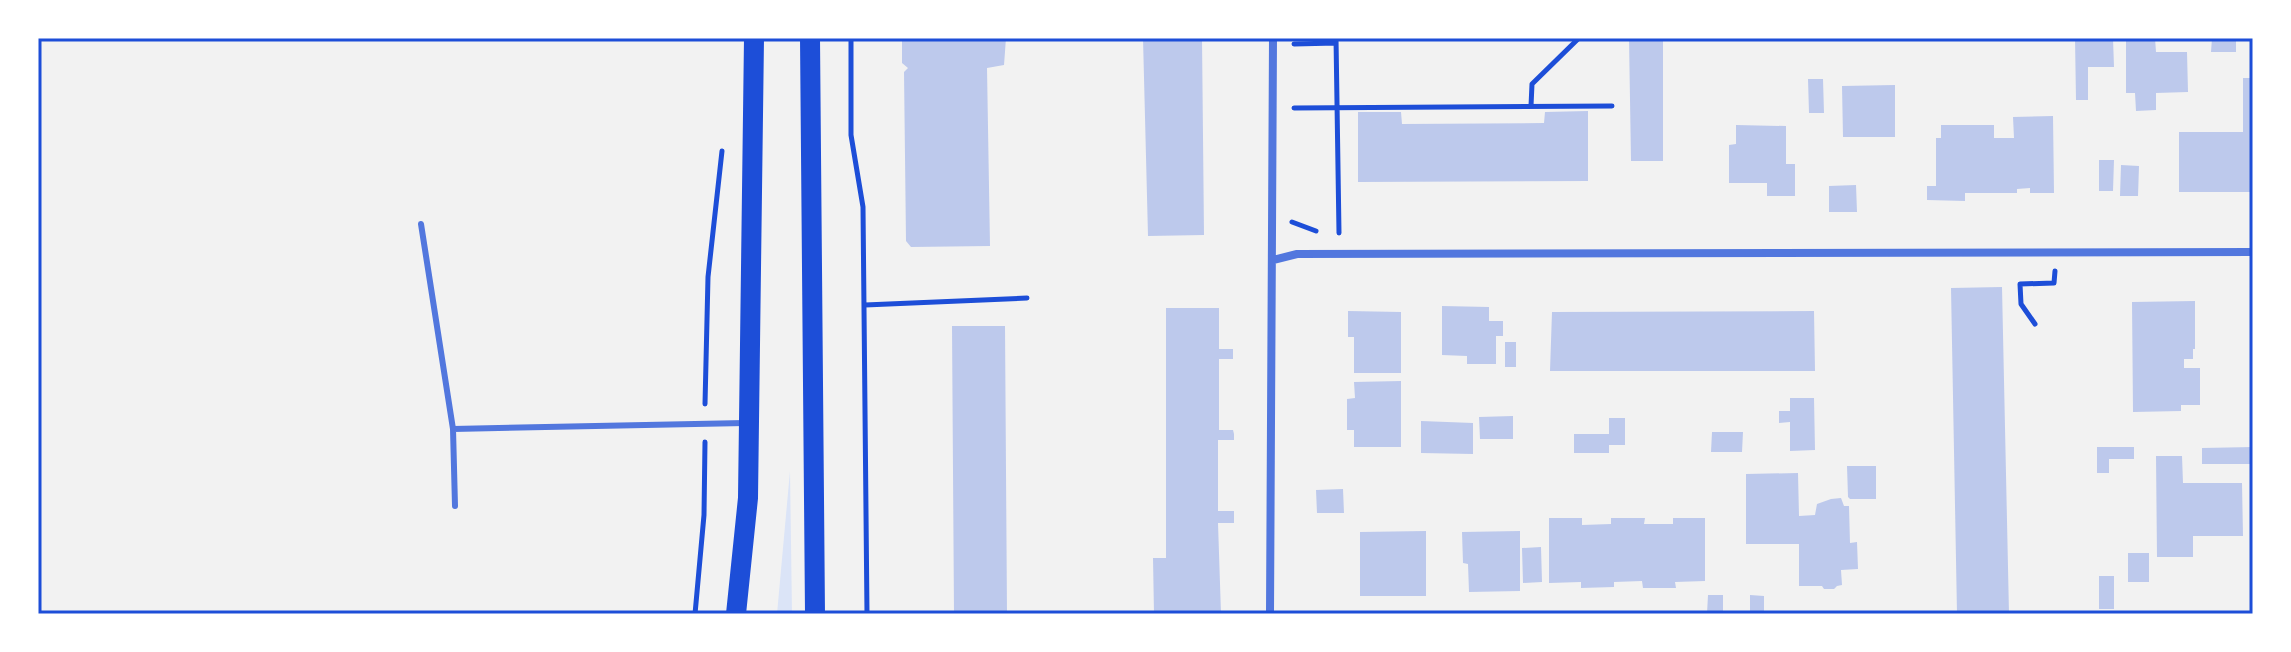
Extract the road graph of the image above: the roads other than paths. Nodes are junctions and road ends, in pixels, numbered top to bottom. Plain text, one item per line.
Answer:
1 (754, 38) edge
2 (810, 38) edge
3 (1273, 38) edge
4 (421, 224) dead end
5 (2253, 252) edge
6 (1273, 260) junction
7 (749, 423) junction
8 (453, 429) junction
9 (455, 506) dead end
10 (736, 614) edge
11 (815, 614) edge
12 (1270, 614) edge

1 - 7 main road
2 - 11 main road
3 - 6 street
4 - 8 lane
5 - 6 street
6 - 12 street
7 - 8 lane
7 - 10 main road
8 - 9 lane

